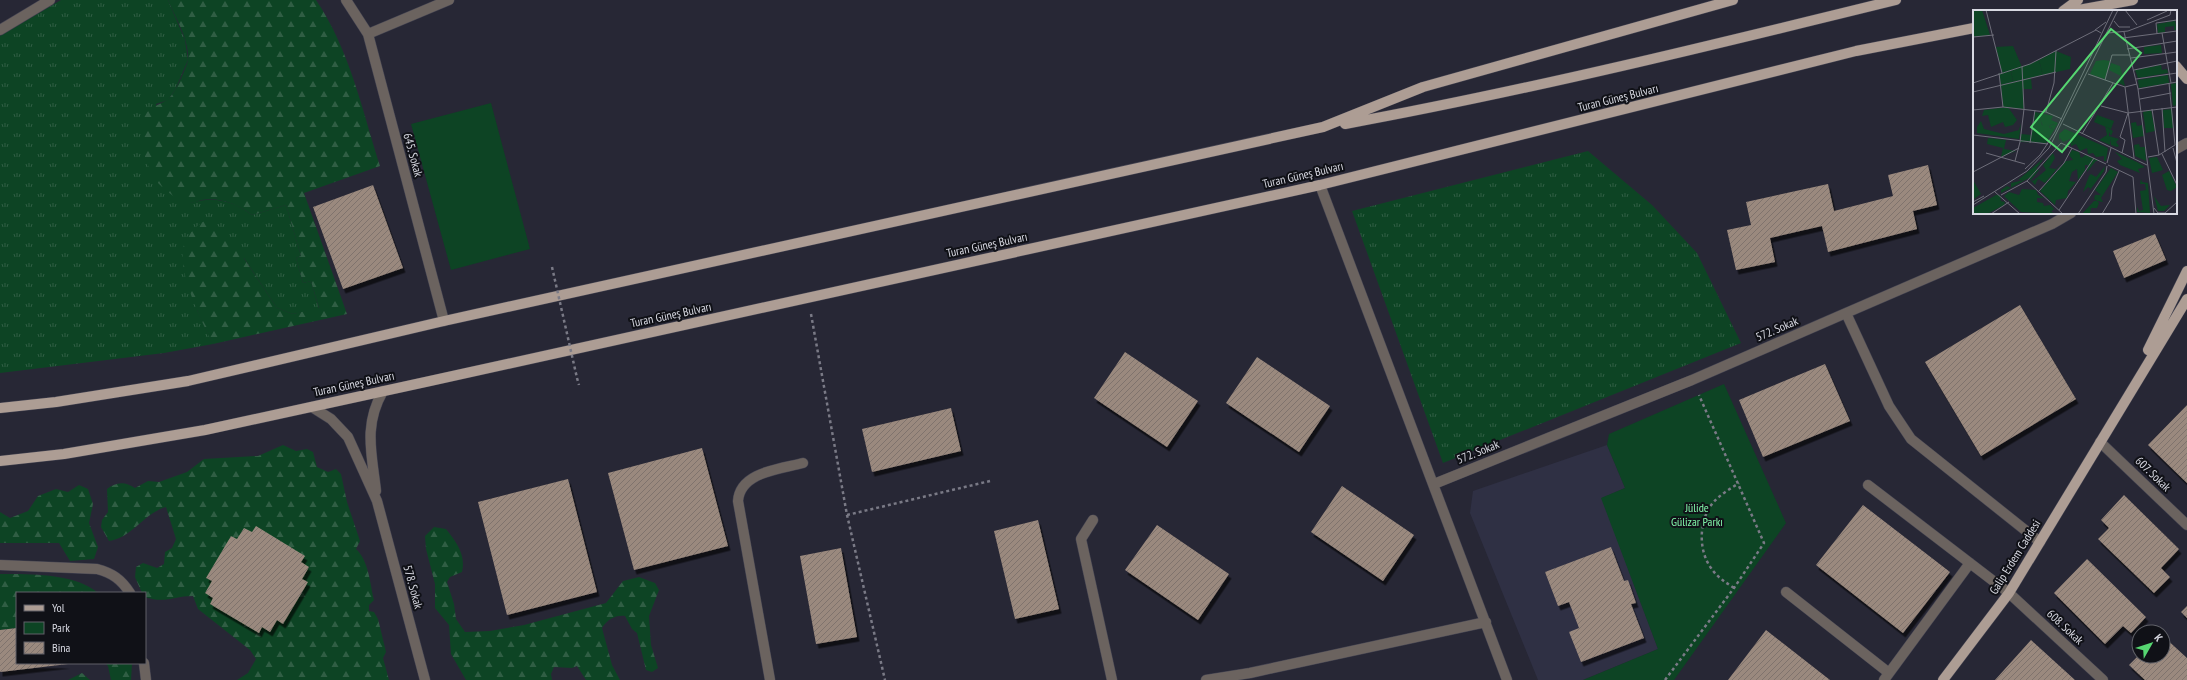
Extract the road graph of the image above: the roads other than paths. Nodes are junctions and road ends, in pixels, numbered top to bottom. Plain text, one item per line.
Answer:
1 (50, 0) edge
2 (346, 0) edge
3 (449, 0) edge
4 (1733, 0) edge
5 (1896, 0) edge
6 (2078, 0) edge
7 (2133, 0) edge
8 (2095, 9) edge
9 (2064, 10) edge
10 (2084, 10) edge
11 (1973, 28) edge
12 (0, 30) edge
13 (368, 34) junction
14 (2177, 67) edge
15 (2187, 79) edge
16 (1323, 127) junction
17 (2187, 143) edge
18 (2177, 148) edge
19 (1320, 185) junction
20 (2069, 214) edge
21 (2187, 270) edge
22 (2187, 299) edge
23 (1846, 313) junction
24 (444, 322) junction
25 (383, 391) junction
26 (312, 407) junction
27 (0, 408) edge
28 (2100, 442) junction
29 (0, 461) edge
30 (803, 463) dead end
31 (1434, 484) junction
32 (1868, 485) dead end
33 (377, 501) junction
34 (1092, 520) dead end
35 (2187, 525) edge
36 (2040, 542) junction
37 (1970, 563) junction
38 (0, 565) edge
39 (129, 592) edge
40 (1786, 592) dead end
41 (2009, 593) junction
42 (1486, 622) junction
43 (144, 664) edge
44 (1250, 676) edge
45 (1886, 677) edge
46 (146, 680) edge
47 (425, 680) edge
48 (770, 680) edge
49 (1112, 680) edge
50 (1206, 680) edge
51 (1507, 680) edge
52 (1943, 680) edge
53 (2103, 680) edge

1 - 12 street
2 - 13 street, 645. Sokak
3 - 13 street
4 - 16 main road
5 - 16 main road
6 - 9 main road
7 - 8 main road
8 - 10 main road
11 - 19 main road, Turan Güneş Bulvarı
13 - 24 street, 645. Sokak
14 - 15 main road
16 - 24 main road
17 - 18 street
19 - 25 main road, Turan Güneş Bulvarı
19 - 31 street
20 - 23 street, 572. Sokak
21 - 28 main road, Galip Erdem Caddesi
22 - 28 main road, Galip Erdem Caddesi
23 - 31 street, 572. Sokak
23 - 36 street
24 - 27 main road
25 - 26 main road, Turan Güneş Bulvarı
25 - 33 street
26 - 29 main road, Turan Güneş Bulvarı
26 - 33 street
28 - 35 street, 607. Sokak
28 - 36 main road, Galip Erdem Caddesi
30 - 48 street
31 - 42 street
32 - 37 street, 608. Sokak
33 - 47 street, 578. Sokak
34 - 49 street
36 - 41 main road, Galip Erdem Caddesi
37 - 41 street, 608. Sokak
37 - 45 street
38 - 39 street
40 - 45 street
41 - 52 main road, Galip Erdem Caddesi
41 - 53 street, 608. Sokak
42 - 44 street
42 - 51 street
43 - 46 street
44 - 50 street

